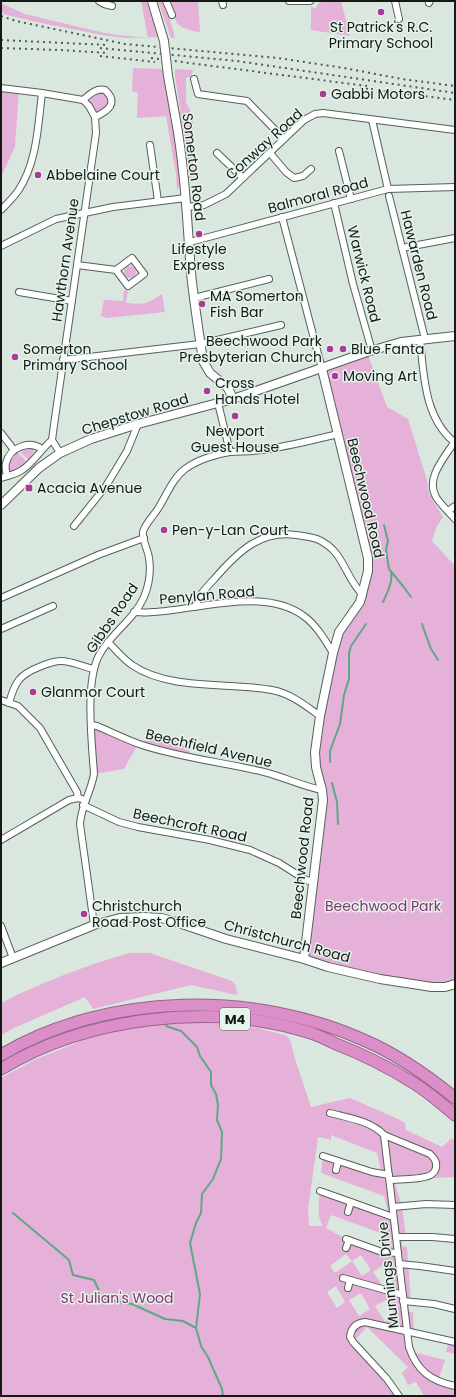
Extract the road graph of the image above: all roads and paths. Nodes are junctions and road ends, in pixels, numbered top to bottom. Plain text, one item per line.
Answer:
1 (99, 1) edge
2 (152, 1) edge
3 (166, 1) edge
4 (289, 1) edge
5 (310, 1) edge
6 (395, 1) edge
7 (112, 6) dead end
8 (172, 15) dead end
9 (400, 19) dead end
10 (194, 78) dead end
11 (1, 88) edge
12 (42, 93) junction
13 (83, 100) junction
14 (96, 117) junction
15 (372, 120) junction
16 (455, 130) edge
17 (284, 139) junction
18 (150, 145) dead end
19 (339, 152) dead end
20 (217, 153) dead end
21 (270, 153) junction
22 (311, 169) dead end
23 (243, 178) junction
24 (455, 187) edge
25 (389, 192) junction
26 (186, 198) junction
27 (351, 199) junction
28 (158, 201) junction
29 (334, 203) junction
30 (187, 207) junction
31 (1, 210) edge
32 (84, 213) junction
33 (282, 217) junction
34 (455, 238) edge
35 (190, 242) junction
36 (1, 246) edge
37 (402, 248) junction
38 (77, 265) junction
39 (116, 270) junction
40 (269, 279) dead end
41 (19, 292) dead end
42 (194, 298) junction
43 (72, 301) junction
44 (281, 325) dead end
45 (455, 336) edge
46 (423, 340) junction
47 (200, 344) junction
48 (372, 351) junction
49 (63, 360) junction
50 (322, 369) junction
51 (233, 399) junction
52 (218, 404) junction
53 (138, 424) junction
54 (1, 433) edge
55 (338, 434) junction
56 (52, 440) junction
57 (455, 442) edge
58 (42, 449) junction
59 (14, 450) junction
60 (230, 452) junction
61 (60, 453) junction
62 (4, 477) edge
63 (1, 505) edge
64 (455, 506) edge
65 (448, 511) junction
66 (455, 519) edge
67 (74, 526) dead end
68 (144, 538) junction
69 (363, 595) junction
70 (1, 598) edge
71 (53, 606) dead end
72 (196, 607) junction
73 (134, 612) junction
74 (1, 629) edge
75 (108, 642) junction
76 (333, 653) junction
77 (94, 669) junction
78 (1, 700) edge
79 (9, 703) junction
80 (320, 716) junction
81 (91, 725) junction
82 (322, 790) junction
83 (78, 798) junction
84 (84, 803) junction
85 (1, 840) edge
86 (313, 882) junction
87 (94, 924) junction
88 (1, 926) edge
89 (13, 958) junction
90 (304, 959) junction
91 (1, 963) edge
92 (455, 984) edge
93 (1, 1055) edge
94 (1, 1069) edge
95 (455, 1098) edge
96 (330, 1113) dead end
97 (455, 1115) edge
98 (384, 1135) junction
99 (324, 1156) dead end
100 (338, 1161) junction
101 (336, 1170) dead end
102 (390, 1178) junction
103 (320, 1191) dead end
104 (351, 1202) junction
105 (455, 1205) edge
106 (393, 1207) junction
107 (348, 1212) dead end
108 (393, 1217) junction
109 (396, 1237) junction
110 (455, 1239) edge
111 (346, 1248) dead end
112 (398, 1252) junction
113 (399, 1264) junction
114 (455, 1271) edge
115 (343, 1278) dead end
116 (350, 1280) junction
117 (348, 1288) dead end
118 (403, 1298) junction
119 (455, 1309) edge
120 (406, 1332) junction
121 (455, 1342) edge
122 (455, 1386) edge
123 (400, 1396) edge

1 - 7 street
2 - 26 street, Somerton Road, bridge
3 - 8 street
4 - 5 street
6 - 9 street
10 - 17 street
11 - 12 street
12 - 13 street
12 - 31 street
13 - 14 street
13 - 14 street
14 - 32 street, Hawthorn Avenue
15 - 16 street, Conway Road
15 - 17 street, Conway Road
15 - 25 street, Hawarden Road
17 - 21 street, Conway Road
18 - 28 street
19 - 27 street
20 - 23 street
21 - 22 street
21 - 23 street, Conway Road
23 - 30 street, Conway Road
24 - 25 street, Balmoral Road
25 - 27 street, Balmoral Road
25 - 37 street, Hawarden Road
26 - 28 street
26 - 30 street, Somerton Road
27 - 29 street, Balmoral Road
28 - 32 street
29 - 33 street, Balmoral Road
29 - 48 street, Warwick Road
30 - 35 street, Somerton Road
32 - 36 street
32 - 38 street, Hawthorn Avenue
33 - 35 street, Balmoral Road
33 - 50 street
34 - 37 street
35 - 42 street, Somerton Road
37 - 46 street, Hawarden Road
38 - 39 street
38 - 43 street, Hawthorn Avenue
39 - 39 street
40 - 42 street
41 - 43 street
42 - 47 street, Somerton Road
43 - 49 street, Hawthorn Avenue
44 - 47 street
45 - 46 street, Chepstow Road
46 - 48 street, Chepstow Road
46 - 57 street, Hawarden Road
47 - 49 street
47 - 51 street, Somerton Road
48 - 50 street, Chepstow Road
49 - 56 street, Hawthorn Avenue
50 - 51 street, Chepstow Road
50 - 55 street, Beechwood Road
51 - 52 street, Chepstow Road
52 - 53 street, Chepstow Road
52 - 60 street
53 - 61 street, Chepstow Road
53 - 67 street
54 - 59 street
55 - 60 street
55 - 69 street, Beechwood Road
56 - 58 street
56 - 61 street
57 - 65 street
58 - 59 street
58 - 62 street
59 - 62 street
60 - 68 street
61 - 63 street, Chepstow Road
64 - 65 street
65 - 66 street
68 - 70 street
68 - 73 street, Gibbs Road
69 - 72 street
69 - 76 street, Beechwood Road
71 - 74 street
72 - 73 street, Penylan Road
72 - 76 street, Penylan Road
73 - 75 street, Gibbs Road
75 - 77 street, Gibbs Road
75 - 80 street
76 - 80 street, Beechwood Road
77 - 79 street
77 - 81 street, Gibbs Road
78 - 79 street
79 - 83 street
80 - 82 street, Beechwood Road
81 - 82 street, Beechfield Avenue
81 - 84 street, Gibbs Road
82 - 86 street, Beechwood Road
83 - 84 street, Beechcroft Road
83 - 85 street
84 - 86 street, Beechcroft Road
84 - 87 street, Gibbs Road
86 - 90 street, Beechwood Road
87 - 89 street, Christchurch Road
87 - 90 street, Christchurch Road
88 - 89 street
89 - 91 street, Christchurch Road
90 - 92 street, Christchurch Road
93 - 95 highway, M4
94 - 97 highway, M4
96 - 98 street
98 - 102 street, Munnings Drive
98 - 102 street
99 - 100 street
100 - 101 street
100 - 102 street
102 - 106 street, Munnings Drive
103 - 104 street
104 - 107 street
104 - 108 street
105 - 106 street
106 - 108 street, Munnings Drive
108 - 109 street, Munnings Drive
109 - 110 street
109 - 112 street, Munnings Drive
111 - 112 street
112 - 113 street, Munnings Drive
113 - 114 street
113 - 118 street, Munnings Drive
115 - 116 street
116 - 117 street
116 - 118 street
118 - 119 street
118 - 120 street, Munnings Drive
120 - 121 street
120 - 122 street, Munnings Drive
120 - 123 street

